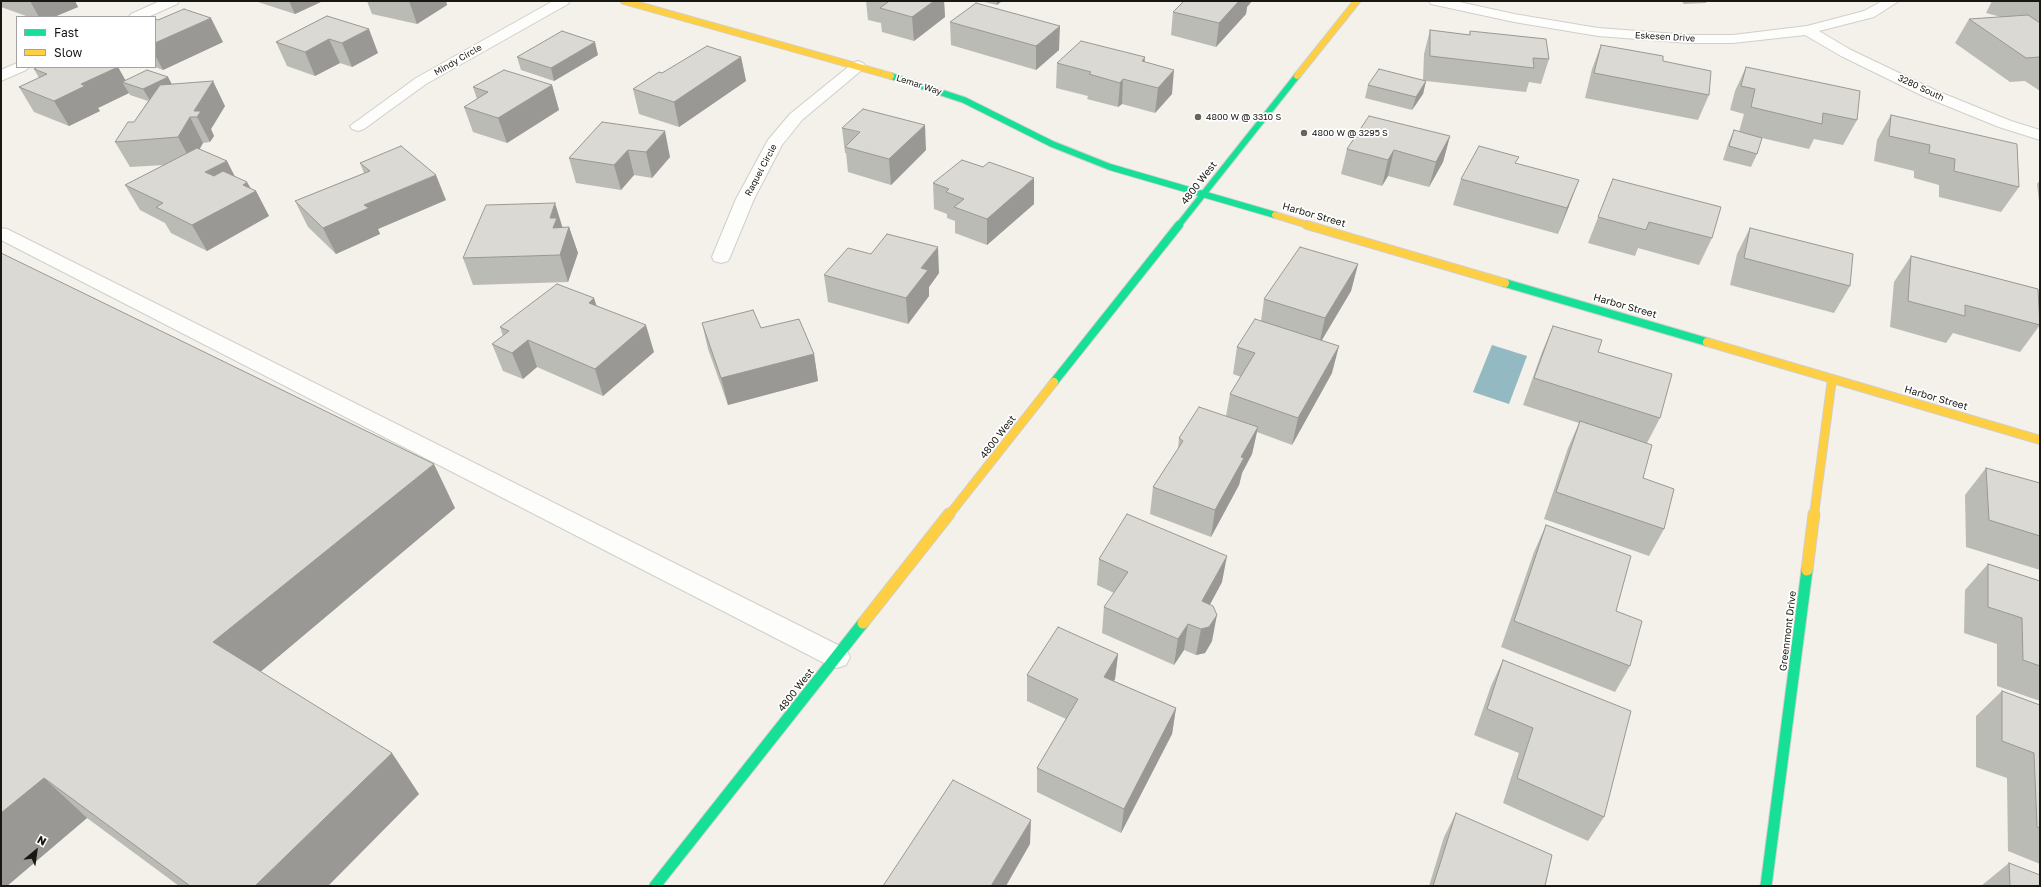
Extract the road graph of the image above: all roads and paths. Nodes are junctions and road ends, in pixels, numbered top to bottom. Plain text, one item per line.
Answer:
1 (172, 1) edge
2 (563, 1) edge
3 (624, 1) edge
4 (1357, 1) edge
5 (1436, 1) edge
6 (1892, 1) edge
7 (138, 16) edge
8 (1807, 30) junction
9 (858, 66) junction
10 (19, 68) edge
11 (1, 76) edge
12 (358, 126) dead end
13 (2040, 135) edge
14 (1204, 194) junction
15 (1, 233) edge
16 (721, 257) dead end
17 (1832, 378) junction
18 (2040, 440) edge
19 (837, 657) junction
20 (655, 886) edge
21 (1766, 886) edge

1 - 7 street
2 - 12 street, Mindy Circle
3 - 9 street, Lemar Way
4 - 14 street, 4800 West
5 - 8 street, Eskesen Drive
6 - 8 street, Eskesen Drive
8 - 13 street, 3280 South
9 - 14 street, Lemar Way
9 - 16 street, Raquel Circle
10 - 11 street
14 - 17 street, Harbor Street
14 - 19 street, 4800 West
15 - 19 street
17 - 18 street, Harbor Street
17 - 21 street, Greenmont Drive
19 - 20 street, 4800 West

